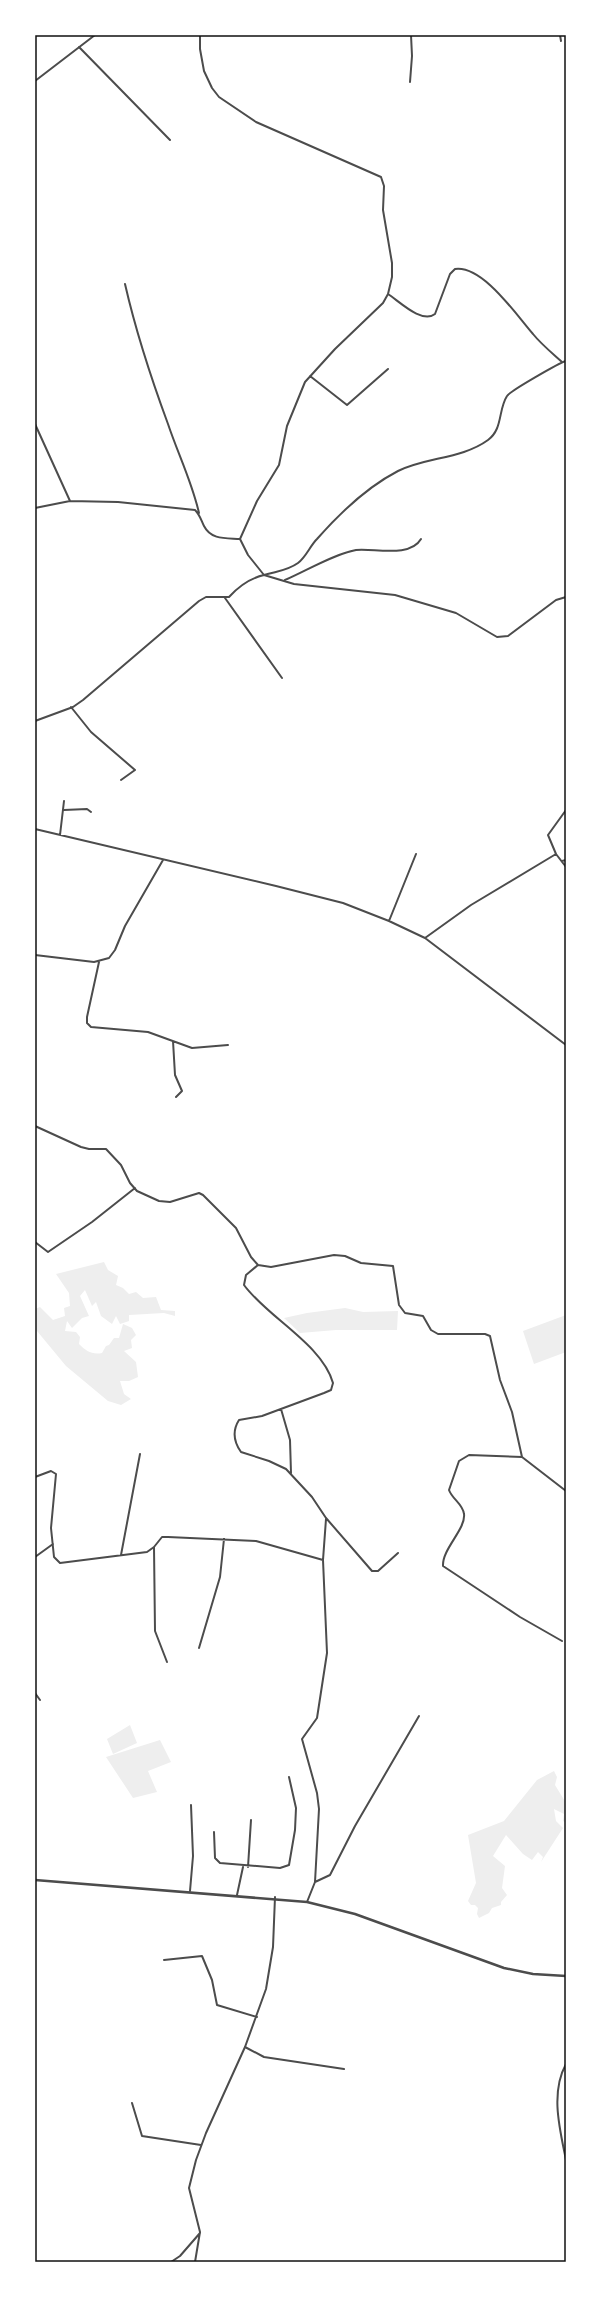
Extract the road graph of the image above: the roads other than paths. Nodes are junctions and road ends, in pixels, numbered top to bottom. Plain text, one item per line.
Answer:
1 (95, 35) edge
2 (200, 35) edge
3 (411, 35) edge
4 (560, 35) edge
5 (561, 41) dead end
6 (79, 47) junction
7 (35, 81) edge
8 (410, 82) dead end
9 (170, 140) dead end
10 (125, 284) dead end
11 (388, 294) junction
12 (566, 361) edge
13 (562, 362) junction
14 (388, 369) dead end
15 (310, 376) junction
16 (35, 424) edge
17 (70, 502) junction
18 (35, 508) edge
19 (199, 514) junction
20 (240, 539) junction
21 (421, 539) dead end
22 (264, 575) junction
23 (284, 581) junction
24 (566, 597) edge
25 (225, 598) junction
26 (282, 678) dead end
27 (71, 707) junction
28 (35, 721) edge
29 (121, 780) dead end
30 (64, 801) dead end
31 (64, 810) junction
32 (566, 810) edge
33 (91, 812) dead end
34 (35, 829) edge
35 (60, 835) junction
36 (416, 854) dead end
37 (556, 854) junction
38 (163, 860) junction
39 (566, 860) edge
40 (562, 861) junction
41 (566, 867) edge
42 (389, 921) junction
43 (425, 938) junction
44 (35, 955) edge
45 (99, 962) junction
46 (173, 1041) junction
47 (228, 1045) dead end
48 (566, 1045) edge
49 (176, 1097) dead end
50 (35, 1126) edge
51 (135, 1188) junction
52 (35, 1242) edge
53 (258, 1265) junction
54 (281, 1409) junction
55 (140, 1454) dead end
56 (522, 1457) junction
57 (291, 1475) junction
58 (35, 1477) edge
59 (566, 1491) edge
60 (326, 1518) junction
61 (224, 1539) junction
62 (53, 1544) junction
63 (154, 1547) junction
64 (398, 1553) dead end
65 (121, 1555) junction
66 (35, 1557) edge
67 (323, 1560) junction
68 (562, 1640) dead end
69 (199, 1648) dead end
70 (167, 1662) dead end
71 (35, 1693) edge
72 (40, 1700) dead end
73 (419, 1716) dead end
74 (288, 1778) dead end
75 (191, 1805) dead end
76 (251, 1820) dead end
77 (214, 1832) dead end
78 (243, 1866) junction
79 (248, 1867) junction
80 (35, 1880) edge
81 (314, 1882) junction
82 (190, 1891) junction
83 (237, 1895) junction
84 (275, 1898) junction
85 (307, 1902) junction
86 (164, 1960) dead end
87 (566, 1976) edge
88 (257, 2017) junction
89 (245, 2047) junction
90 (566, 2064) edge
91 (344, 2069) dead end
92 (132, 2103) dead end
93 (201, 2145) junction
94 (566, 2160) edge
95 (200, 2232) junction
96 (171, 2262) edge
97 (195, 2262) edge

1 - 6 street
2 - 11 street
3 - 8 street
4 - 5 street
6 - 7 street
6 - 9 street
10 - 19 street
11 - 13 street
11 - 15 street
12 - 13 street
13 - 22 street
14 - 15 street
15 - 20 street
16 - 17 street
17 - 18 street
17 - 19 street
19 - 20 street
20 - 22 street
21 - 23 street
22 - 23 street
22 - 25 street
23 - 24 street
25 - 26 street
25 - 27 street
27 - 28 street
27 - 29 street
30 - 31 street
31 - 33 street
31 - 35 street
32 - 37 street
34 - 35 street
35 - 38 street
36 - 42 street
37 - 40 street
37 - 43 street
38 - 42 street
38 - 45 street
39 - 40 street
40 - 41 street
42 - 43 street
43 - 48 street
44 - 45 street
45 - 46 street
46 - 47 street
46 - 49 street
50 - 51 street
51 - 52 street
51 - 53 street
53 - 54 street
53 - 56 street
54 - 57 street
54 - 57 street
55 - 65 street
56 - 59 street
56 - 68 street
57 - 60 street
58 - 62 street
60 - 64 street
60 - 67 street
61 - 63 street
61 - 67 street
61 - 69 street
62 - 65 street
62 - 66 street
63 - 65 street
63 - 70 street
67 - 81 street
71 - 72 street
73 - 81 street
74 - 79 street
75 - 82 street
76 - 79 street
77 - 78 street
78 - 79 street
78 - 83 street
80 - 82 street
81 - 85 street
82 - 83 street
83 - 84 street
84 - 85 street
84 - 88 street
85 - 87 street
86 - 88 street
88 - 89 street
89 - 91 street
89 - 93 street
90 - 94 street
92 - 93 street
93 - 95 street
95 - 96 street
95 - 97 street

